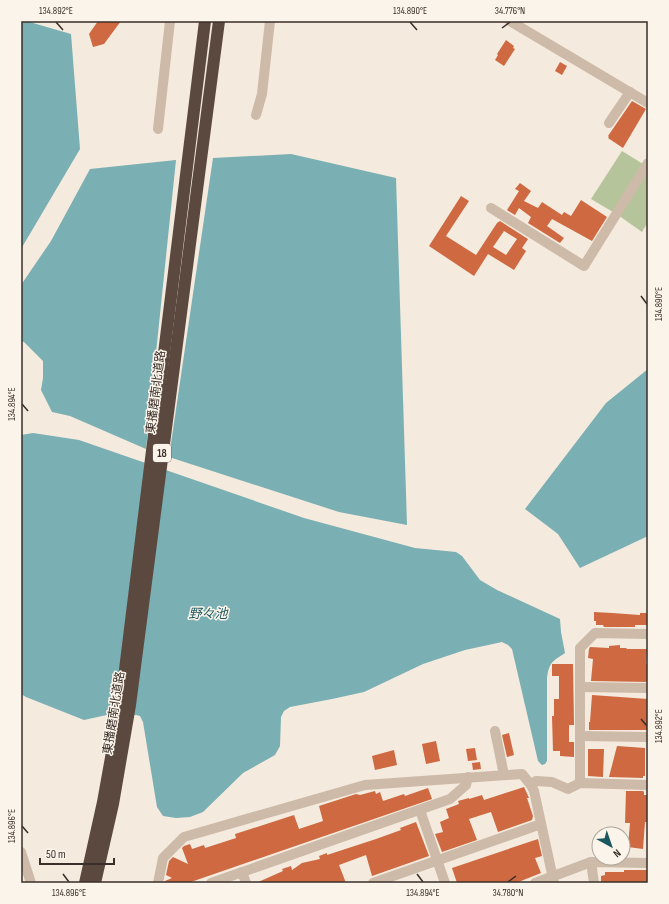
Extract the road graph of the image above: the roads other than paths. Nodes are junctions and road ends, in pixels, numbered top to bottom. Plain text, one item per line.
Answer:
1 (170, 21) edge
2 (198, 21) edge
3 (205, 21) edge
4 (219, 21) edge
5 (224, 21) edge
6 (270, 21) edge
7 (510, 21) edge
8 (212, 74) junction
9 (198, 75) junction
10 (630, 92) junction
11 (648, 103) edge
12 (256, 115) dead end
13 (609, 123) dead end
14 (158, 129) dead end
15 (648, 163) edge
16 (490, 208) dead end
17 (648, 634) edge
18 (580, 687) junction
19 (648, 688) edge
20 (495, 731) dead end
21 (580, 736) junction
22 (648, 737) edge
23 (504, 775) junction
24 (468, 777) junction
25 (580, 783) junction
26 (531, 784) junction
27 (648, 785) edge
28 (420, 810) junction
29 (541, 824) junction
30 (21, 852) edge
31 (437, 860) junction
32 (591, 862) edge
33 (631, 863) edge
34 (648, 863) edge
35 (592, 866) edge
36 (242, 872) junction
37 (553, 880) edge
38 (31, 883) edge
39 (85, 883) edge
40 (95, 883) edge
41 (158, 883) edge
42 (211, 883) edge
43 (246, 883) edge
44 (373, 883) edge
45 (445, 883) edge
46 (535, 883) edge
47 (594, 883) edge

1 - 14 street
2 - 9 highway, 18
3 - 9 highway, 東播磨南北道路 / 18
4 - 8 highway, 東播磨南北道路 / 18
5 - 8 highway, 18
6 - 12 street
7 - 10 street
8 - 40 highway, 東播磨南北道路 / 18
9 - 39 highway, 東播磨南北道路 / 18
10 - 11 street
10 - 13 street
15 - 16 street
17 - 18 street
18 - 19 street
18 - 21 street
20 - 23 street
21 - 22 street
21 - 25 street
23 - 24 street
23 - 26 street
24 - 28 street
24 - 41 street
25 - 26 street
25 - 27 street
26 - 29 street
28 - 31 street
28 - 36 street
29 - 31 street
29 - 37 street
30 - 38 street
31 - 44 street
31 - 45 street
32 - 37 street
33 - 34 street
35 - 47 street
36 - 42 street
36 - 43 street
37 - 46 street

